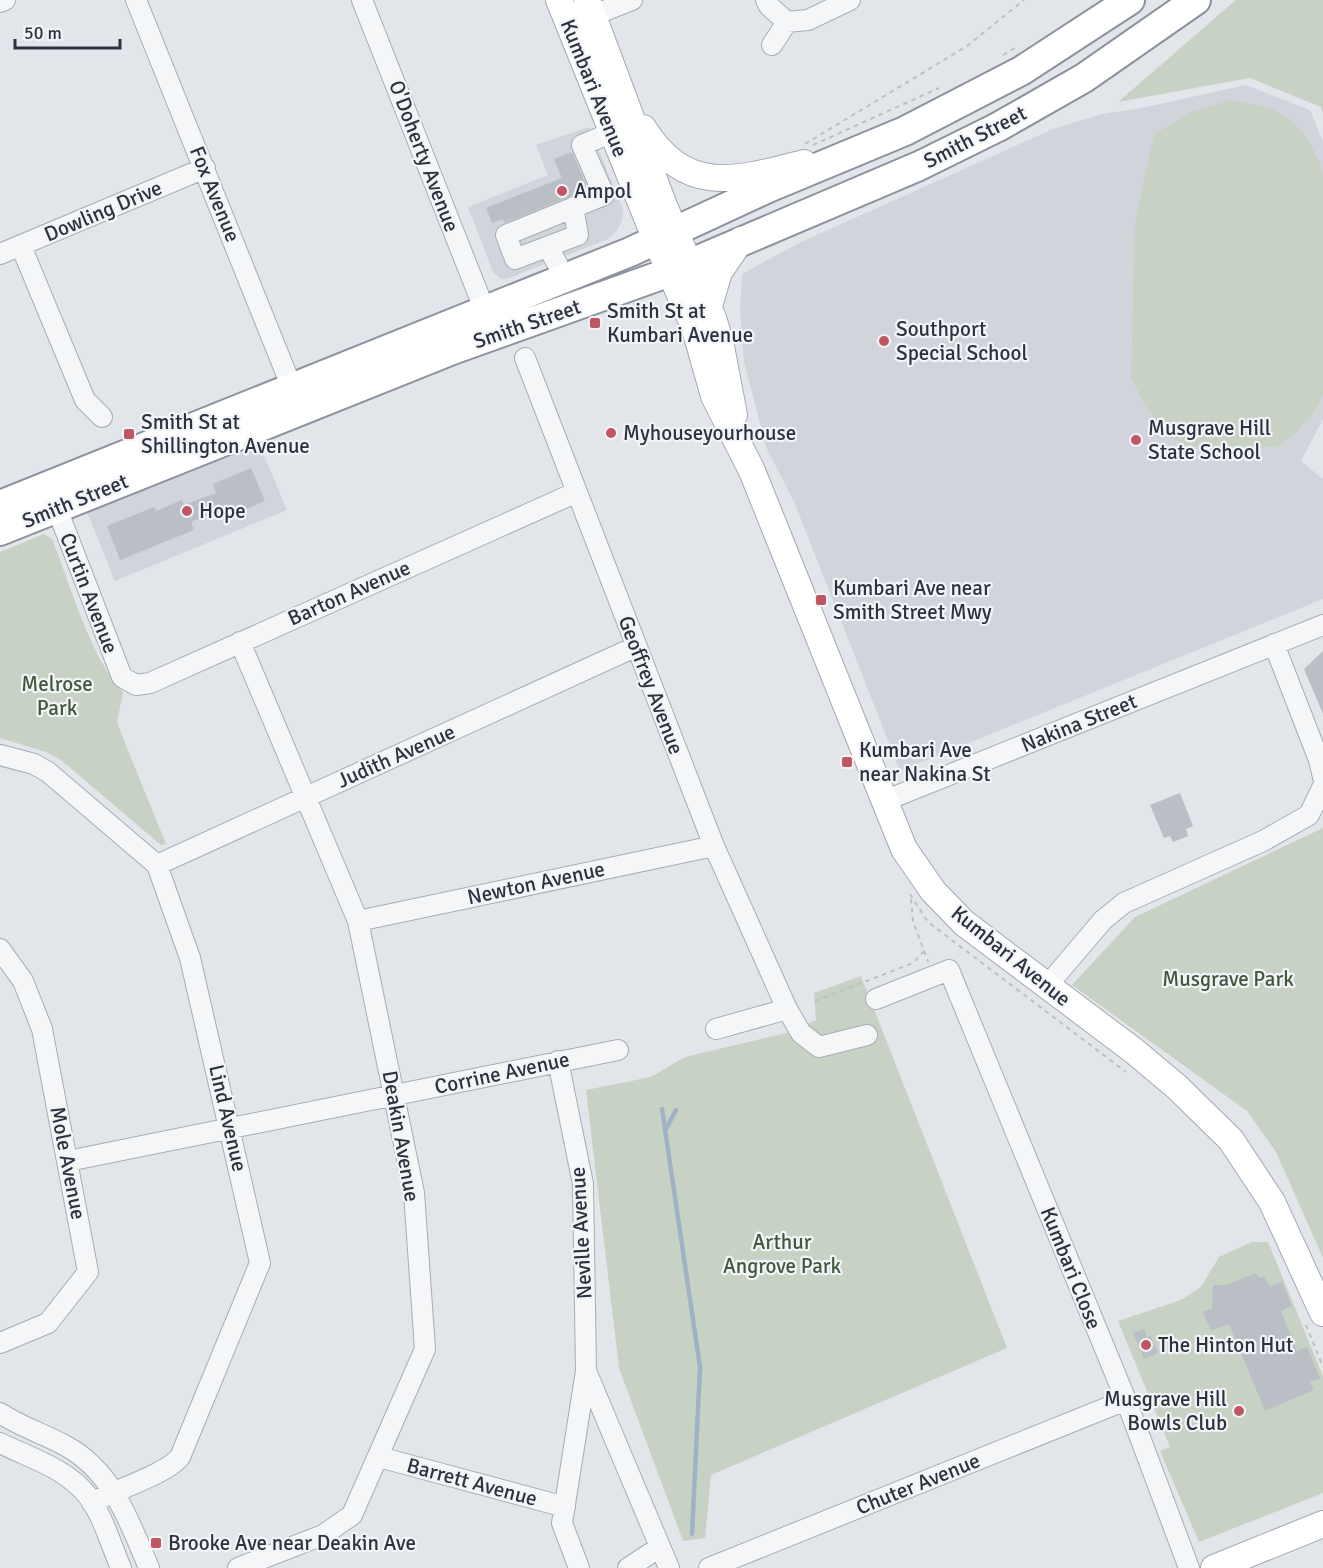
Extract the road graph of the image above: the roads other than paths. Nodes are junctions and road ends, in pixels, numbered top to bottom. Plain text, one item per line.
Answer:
1 (5, 0) edge
2 (136, 0) edge
3 (362, 0) edge
4 (559, 0) edge
5 (632, 0) edge
6 (766, 0) edge
7 (850, 0) edge
8 (1130, 0) edge
9 (1196, 0) edge
10 (0, 2) edge
11 (590, 8) edge
12 (787, 22) junction
13 (568, 25) junction
14 (772, 45) dead end
15 (627, 102) junction
16 (613, 132) junction
17 (870, 146) junction
18 (626, 167) junction
19 (205, 168) junction
20 (596, 179) junction
21 (573, 207) junction
22 (665, 235) junction
23 (741, 240) junction
24 (21, 246) junction
25 (539, 250) junction
26 (0, 254) edge
27 (680, 268) junction
28 (566, 278) junction
29 (531, 292) junction
30 (709, 306) junction
31 (485, 311) junction
32 (525, 358) dead end
33 (292, 388) junction
34 (102, 417) dead end
35 (739, 442) junction
36 (577, 492) junction
37 (0, 505) edge
38 (57, 509) junction
39 (0, 531) edge
40 (1323, 625) edge
41 (240, 642) junction
42 (1274, 644) junction
43 (636, 648) junction
44 (122, 677) joint
45 (0, 755) edge
46 (1323, 777) edge
47 (1323, 786) edge
48 (306, 798) junction
49 (884, 801) junction
50 (714, 846) junction
51 (157, 865) junction
52 (358, 921) junction
53 (0, 950) edge
54 (1047, 986) junction
55 (876, 999) dead end
56 (787, 1009) junction
57 (716, 1029) dead end
58 (867, 1035) dead end
59 (618, 1050) dead end
60 (558, 1061) junction
61 (395, 1095) junction
62 (230, 1126) junction
63 (68, 1161) junction
64 (1313, 1316) edge
65 (0, 1343) edge
66 (586, 1371) junction
67 (1126, 1400) junction
68 (0, 1413) edge
69 (0, 1443) edge
70 (379, 1457) junction
71 (114, 1490) junction
72 (92, 1503) junction
73 (565, 1507) junction
74 (1323, 1524) edge
75 (660, 1547) junction
76 (121, 1568) edge
77 (149, 1568) edge
78 (238, 1568) edge
79 (579, 1568) edge
80 (628, 1568) edge
81 (669, 1568) edge
82 (709, 1568) edge
83 (1189, 1568) edge
84 (1214, 1568) edge

1 - 10 street
2 - 19 street, Fox Avenue
3 - 31 street, O'Doherty Avenue
4 - 13 main road, Kumbari Avenue
5 - 11 street
6 - 12 street
7 - 12 street
8 - 17 highway, Smith Street
9 - 23 highway, Smith Street
11 - 13 street
11 - 15 main road, Kumbari Avenue
12 - 14 street
13 - 16 main road, Kumbari Avenue
15 - 17 main road
15 - 22 main road, Kumbari Avenue
16 - 18 main road, Kumbari Avenue
16 - 20 street
17 - 22 highway, Smith Street
18 - 20 street
18 - 22 main road, Kumbari Avenue
19 - 24 street, Dowling Drive
19 - 33 street, Fox Avenue
20 - 21 street
21 - 25 street
21 - 25 street
22 - 27 main road, Kumbari Avenue
22 - 28 highway, Smith Street
23 - 27 highway, Smith Street
23 - 30 main road
24 - 26 street, Dowling Drive
24 - 34 street
25 - 28 street
25 - 29 street
27 - 30 main road, Kumbari Avenue
27 - 35 main road, Kumbari Avenue
27 - 38 highway, Smith Street
28 - 29 highway, Smith Street
29 - 31 highway, Smith Street
30 - 35 main road, Kumbari Avenue
31 - 33 highway, Smith Street
32 - 36 street, Geoffrey Avenue
33 - 37 highway, Smith Street
35 - 49 main road, Kumbari Avenue
36 - 41 street, Barton Avenue
36 - 43 street, Geoffrey Avenue
38 - 39 highway, Smith Street
38 - 44 street, Curtin Avenue
40 - 42 street, Nakina Street
41 - 44 street, Barton Avenue
41 - 48 street, Deakin Avenue
42 - 46 street
42 - 49 street, Nakina Street
43 - 48 street, Judith Avenue
43 - 50 street, Geoffrey Avenue
45 - 51 street, Lind Avenue
47 - 54 street
48 - 51 street, Judith Avenue
48 - 52 street, Deakin Avenue
49 - 54 main road, Kumbari Avenue
50 - 52 street, Newton Avenue
50 - 56 street, Geoffrey Avenue
51 - 62 street, Lind Avenue
52 - 61 street, Deakin Avenue
53 - 63 street, Mole Avenue
54 - 64 main road, Kumbari Avenue
55 - 67 street, Kumbari Close
56 - 57 street
56 - 58 street, Geoffrey Avenue
59 - 60 street, Corrine Avenue
60 - 61 street, Corrine Avenue
60 - 66 street, Neville Avenue
61 - 62 street, Corrine Avenue
61 - 70 street, Deakin Avenue
62 - 63 street, Corrine Avenue
62 - 71 street, Lind Avenue
63 - 65 street, Mole Avenue
66 - 73 street, Neville Avenue
66 - 75 street, Neville Avenue
67 - 82 street, Chuter Avenue
67 - 83 street, Kumbari Close
68 - 71 street
69 - 72 street
70 - 73 street, Barrett Avenue
70 - 78 street, Deakin Avenue
71 - 72 street, Lind Avenue
71 - 77 street
72 - 76 street
73 - 79 street, Neville Avenue
74 - 84 main road
75 - 80 street
75 - 81 street, Neville Avenue

